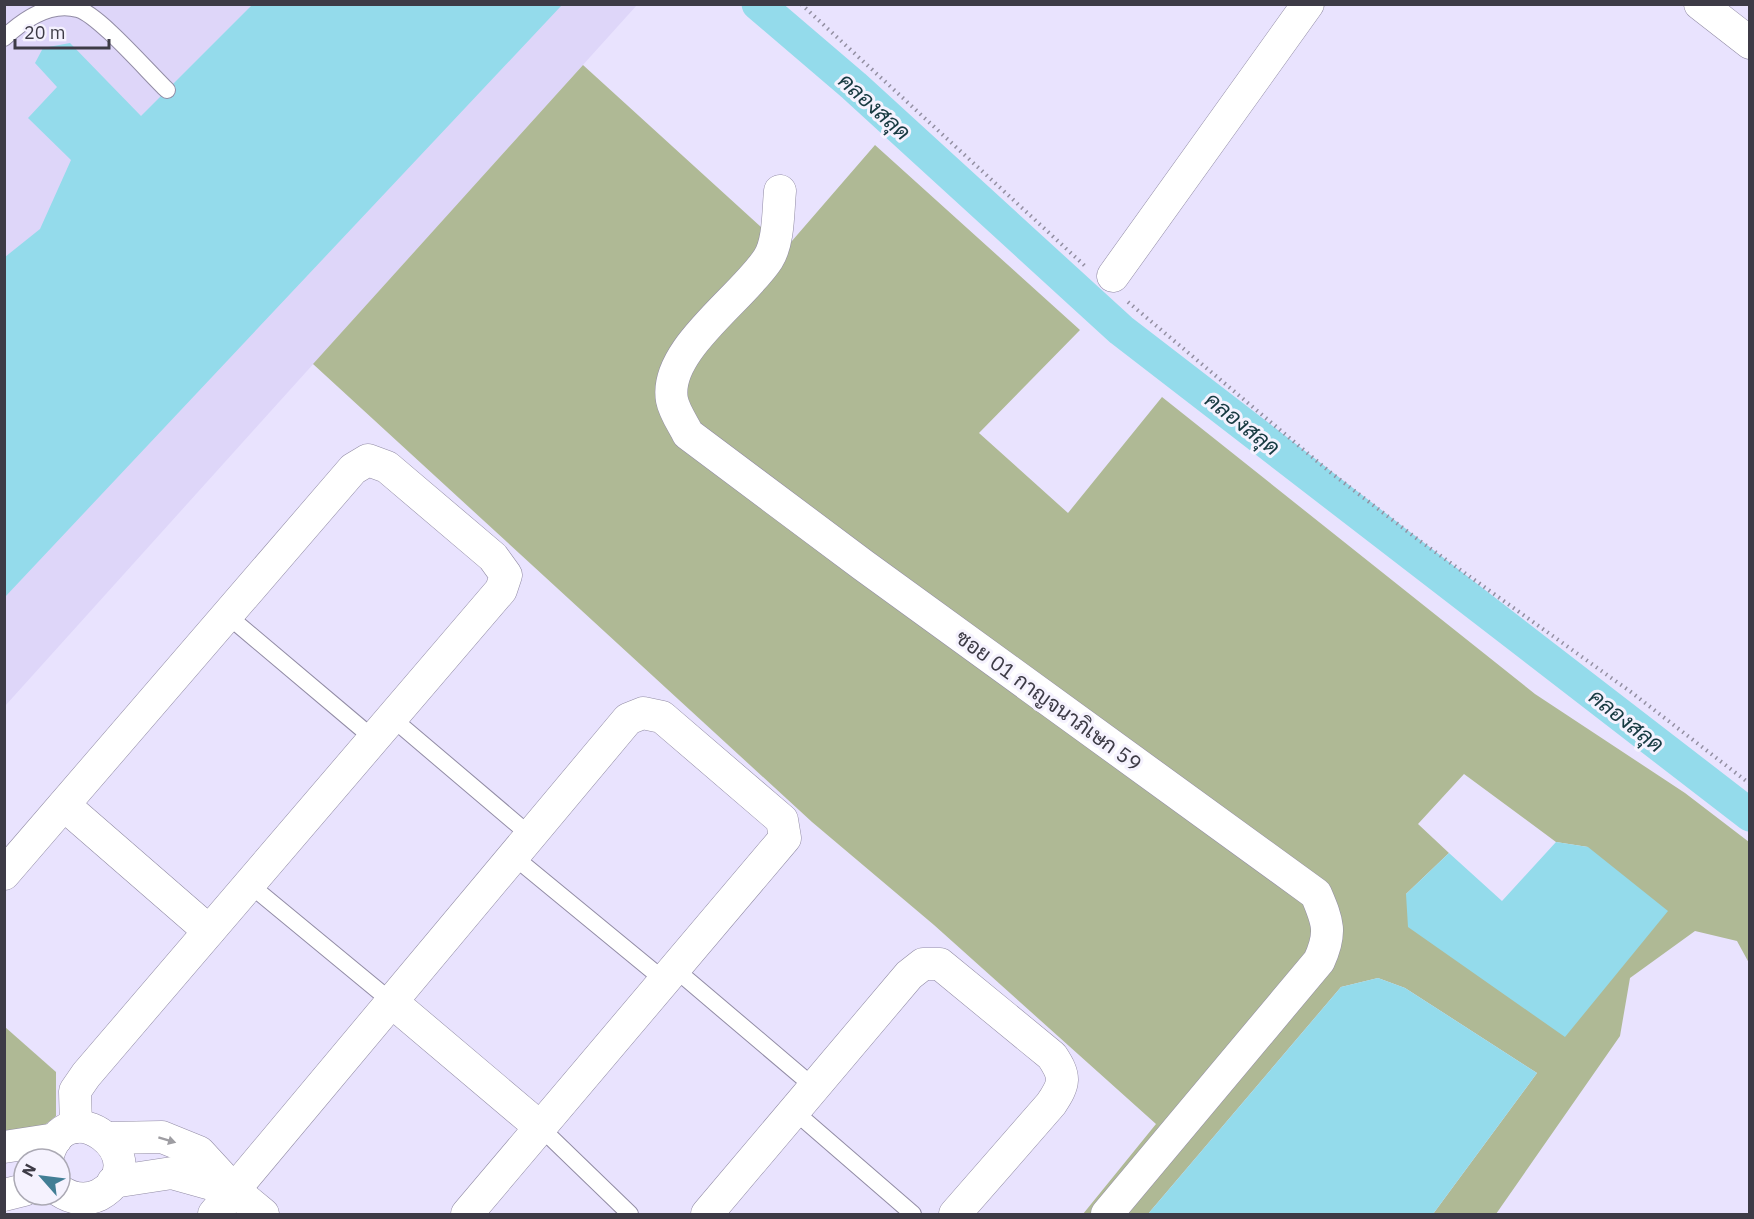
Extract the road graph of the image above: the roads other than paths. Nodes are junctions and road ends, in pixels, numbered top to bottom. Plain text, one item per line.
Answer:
1 (1308, 4) edge
2 (1700, 4) edge
3 (4, 38) edge
4 (1749, 43) edge
5 (167, 90) dead end
6 (780, 191) dead end
7 (1110, 282) road end
8 (227, 615) junction
9 (383, 728) junction
10 (64, 805) junction
11 (522, 846) junction
12 (4, 874) edge
13 (249, 884) junction
14 (209, 932) junction
15 (670, 975) junction
16 (392, 1002) junction
17 (814, 1088) junction
18 (794, 1112) junction
19 (541, 1128) junction
20 (109, 1138) junction
21 (60, 1142) edge
22 (4, 1147) edge
23 (113, 1182) junction
24 (234, 1190) junction
25 (72, 1197) edge
26 (214, 1215) edge
27 (263, 1215) edge
28 (467, 1215) edge
29 (630, 1215) edge
30 (707, 1215) edge
31 (913, 1215) edge
32 (955, 1215) edge
33 (1107, 1215) edge

1 - 7 street
2 - 4 street
3 - 5 lane
6 - 33 street, ซอย 01 กาญจนาภิเษก 59
8 - 9 lane
8 - 9 street
8 - 10 street
9 - 11 lane
9 - 13 street
10 - 12 street
10 - 14 street
11 - 15 lane
11 - 15 street
11 - 16 street
13 - 14 street
13 - 16 lane
14 - 21 street
15 - 17 lane
15 - 19 street
16 - 19 street
16 - 24 street
17 - 18 street
17 - 32 street
18 - 30 street
18 - 31 lane
19 - 28 street
19 - 29 lane
20 - 21 street
20 - 23 street
20 -> 24 street
21 - 22 street
23 - 24 street
23 - 25 street
24 - 26 street
24 - 27 street

